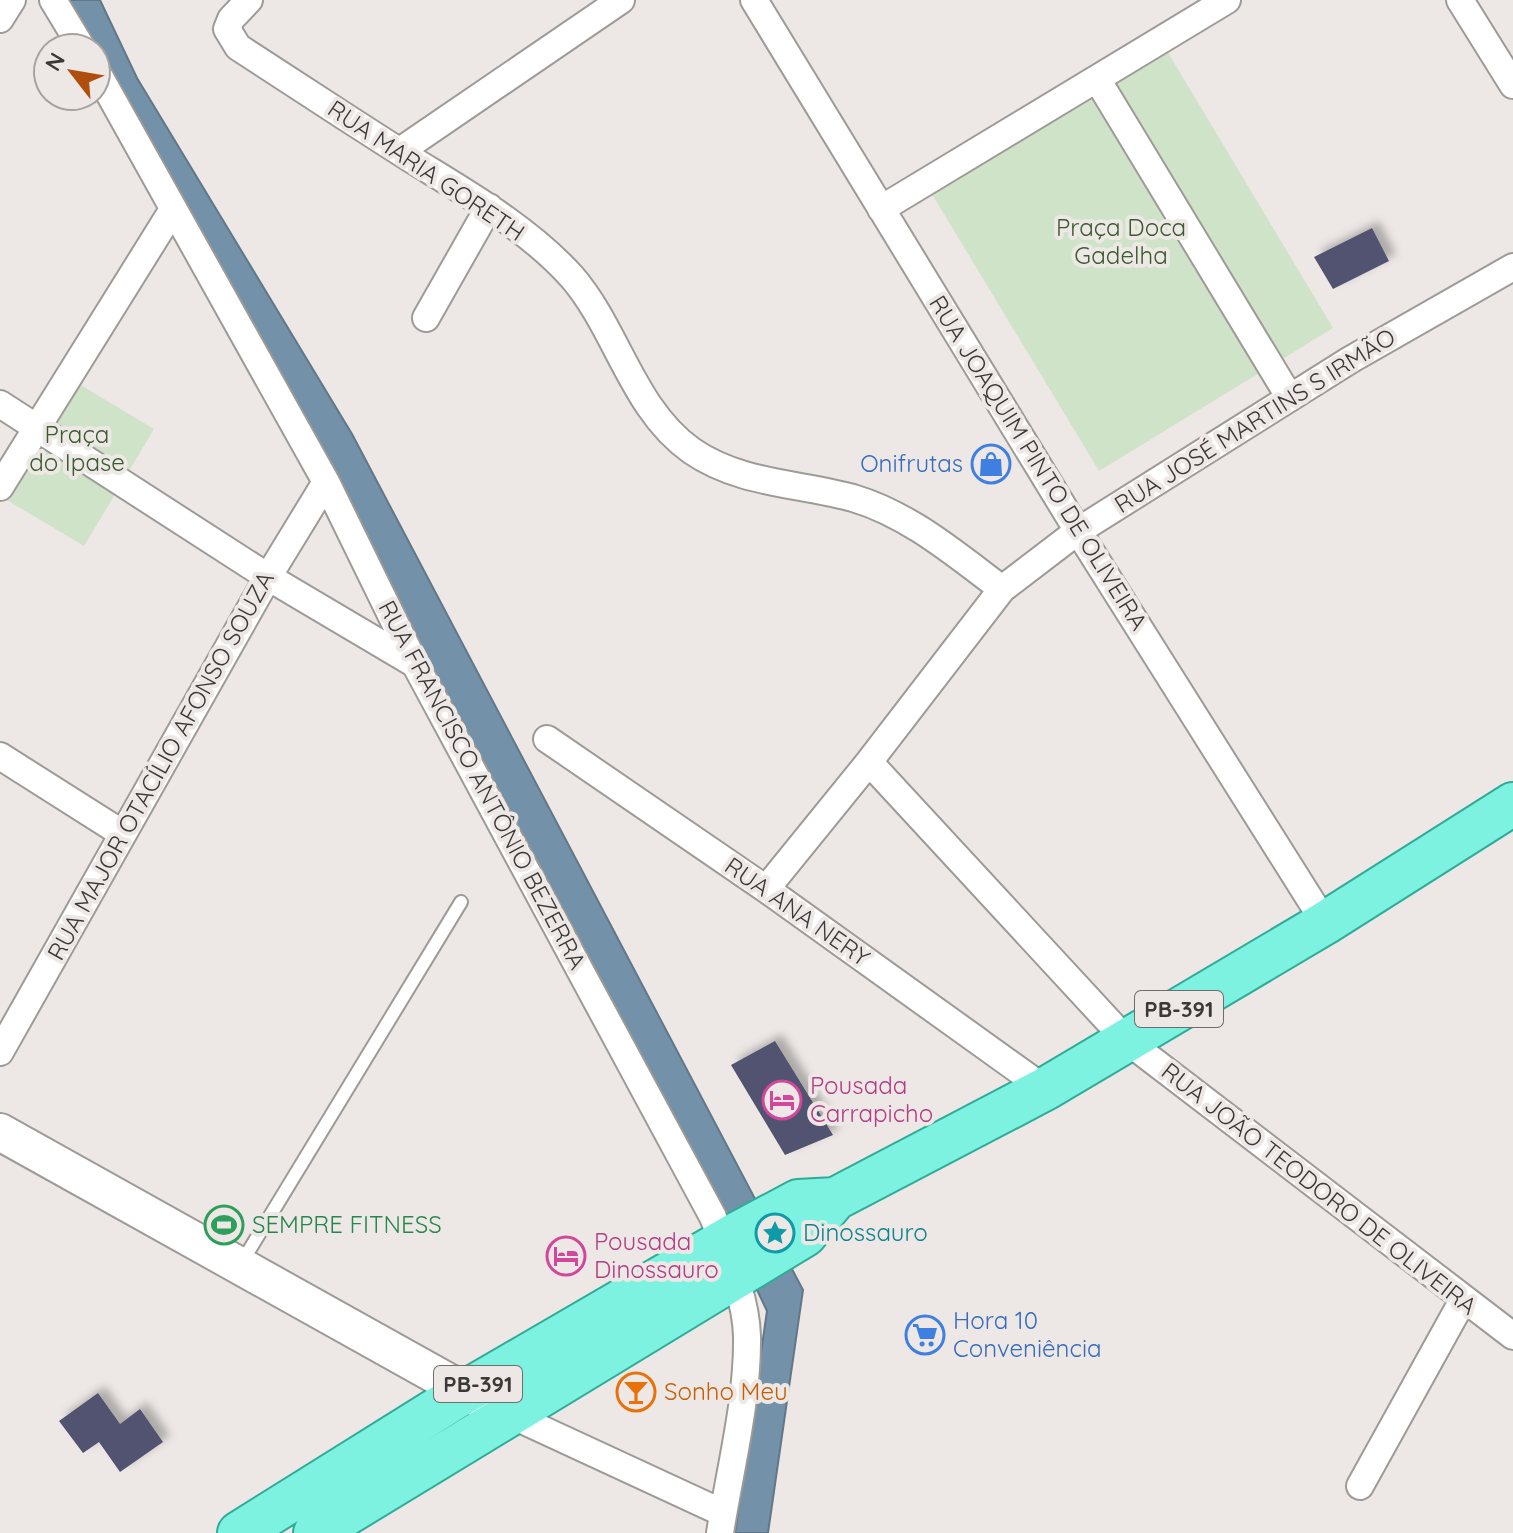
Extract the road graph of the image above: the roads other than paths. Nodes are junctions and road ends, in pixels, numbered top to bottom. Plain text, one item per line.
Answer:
1 (12, 0) edge
2 (53, 0) edge
3 (621, 0) edge
4 (754, 0) edge
5 (1227, 0) edge
6 (1460, 0) edge
7 (240, 9) edge
8 (0, 19) edge
9 (72, 32) edge
10 (1511, 75) edge
11 (1097, 79) junction
12 (112, 100) edge
13 (400, 151) junction
14 (489, 207) junction
15 (881, 209) junction
16 (172, 211) junction
17 (1513, 267) edge
18 (426, 318) dead end
19 (1290, 398) junction
20 (0, 404) edge
21 (36, 428) junction
22 (326, 482) junction
23 (0, 487) edge
24 (1078, 531) junction
25 (268, 577) junction
26 (1002, 589) junction
27 (415, 664) junction
28 (547, 739) dead end
29 (0, 756) edge
30 (869, 762) junction
31 (1513, 804) edge
32 (123, 834) junction
33 (766, 889) junction
34 (461, 902) dead end
35 (1325, 923) junction
36 (1126, 1040) junction
37 (0, 1052) edge
38 (1045, 1089) junction
39 (0, 1132) edge
40 (736, 1255) junction
41 (241, 1263) junction
42 (1463, 1300) junction
43 (1513, 1336) edge
44 (463, 1393) junction
45 (509, 1414) junction
46 (1360, 1486) dead end
47 (722, 1523) edge
48 (239, 1533) edge
49 (315, 1533) edge

1 - 8 street
2 - 9 street
3 - 13 street
4 - 15 street, RUA JOAQUIM PINTO DE OLIVEIRA
5 - 11 street
6 - 10 street
7 - 13 street, RUA MARIA GORETH
11 - 15 street
11 - 19 street
12 - 16 street, RUA FRANCISCO ANTÔNIO BEZERRA
13 - 14 street, RUA MARIA GORETH
14 - 18 street
14 - 26 street, RUA MARIA GORETH
15 - 24 street, RUA JOAQUIM PINTO DE OLIVEIRA
16 - 21 street
16 - 22 street, RUA FRANCISCO ANTÔNIO BEZERRA
17 - 19 street, RUA JOSÉ MARTINS S IRMÃO
19 - 24 street, RUA JOSÉ MARTINS S IRMÃO
20 - 21 street
21 - 23 street
21 - 25 street
22 - 25 street, RUA MAJOR OTACÍLIO AFONSO SOUZA
22 - 27 street, RUA FRANCISCO ANTÔNIO BEZERRA
24 - 26 street, RUA JOSÉ MARTINS S IRMÃO
24 - 35 street, RUA JOAQUIM PINTO DE OLIVEIRA
25 - 27 street
25 - 32 street, RUA MAJOR OTACÍLIO AFONSO SOUZA
26 - 30 street, RUA JOSÉ MARTINS S IRMÃO
27 - 40 street, RUA FRANCISCO ANTÔNIO BEZERRA
28 - 33 street, RUA ANA NERY
29 - 32 street
30 - 33 street, RUA JOSÉ MARTINS S IRMÃO
30 - 36 street
31 - 35 main road, PB-391
32 - 37 street, RUA MAJOR OTACÍLIO AFONSO SOUZA
33 - 38 street, RUA ANA NERY
34 - 41 lane
35 - 36 main road, PB-391
36 - 38 main road, PB-391
36 - 42 street, RUA JOÃO TEODORO DE OLIVEIRA
38 - 40 main road, PB-391
39 - 41 street
40 - 44 main road, PB-391
40 - 45 main road, PB-391
40 - 47 street, RUA FRANCISCO ANTÔNIO BEZERRA
41 - 44 street
42 - 43 street, RUA JOÃO TEODORO DE OLIVEIRA
42 - 46 street
44 - 45 street
44 - 48 main road, PB-391
45 - 47 street
45 - 49 main road, PB-391

